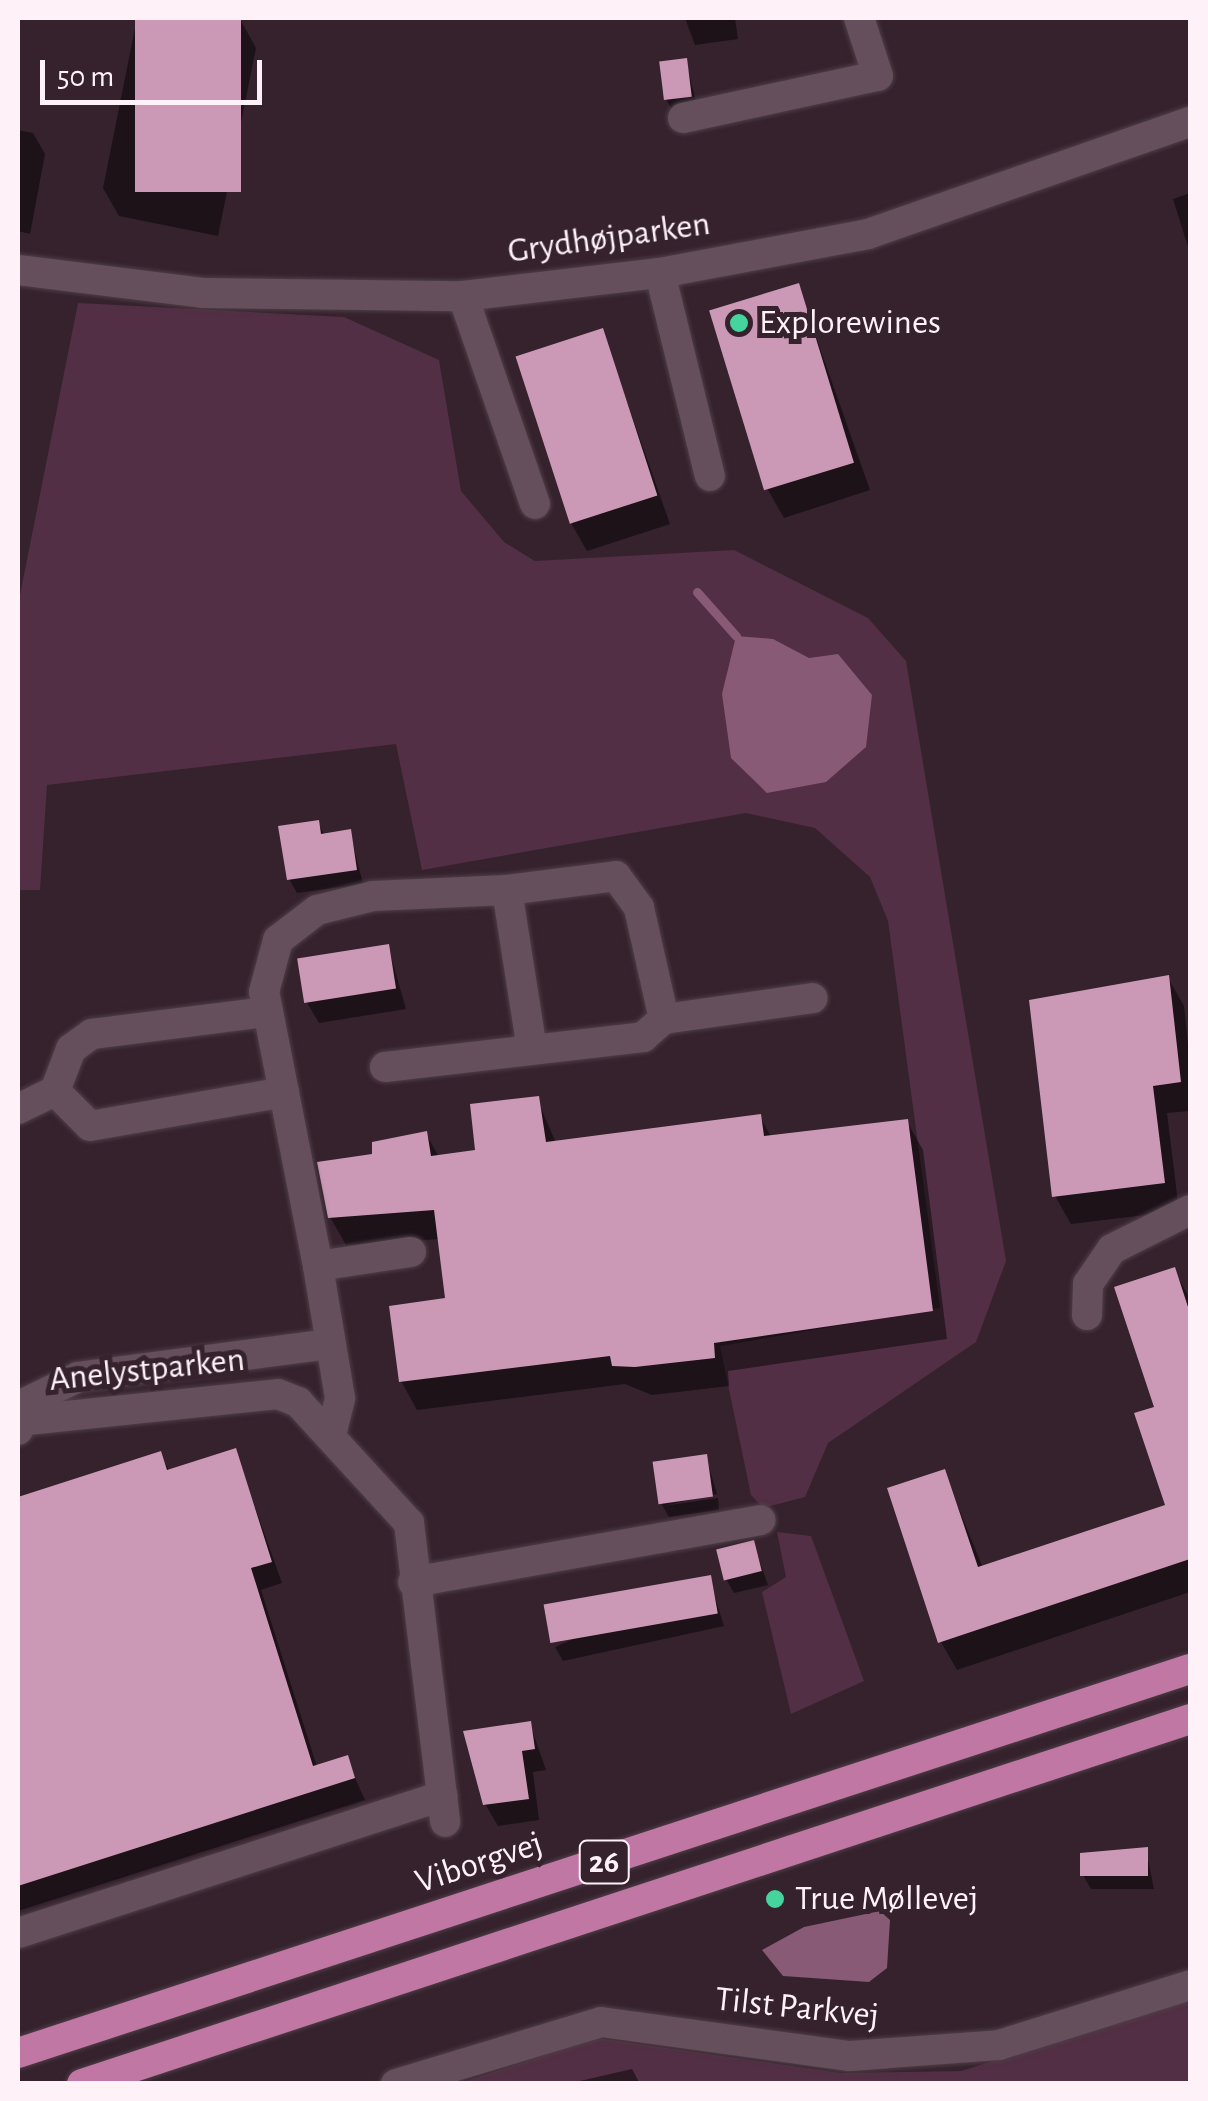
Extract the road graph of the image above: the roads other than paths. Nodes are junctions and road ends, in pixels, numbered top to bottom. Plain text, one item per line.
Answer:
1 (859, 18) edge
2 (682, 118) dead end
3 (1190, 122) edge
4 (18, 270) edge
5 (660, 273) junction
6 (462, 296) junction
7 (710, 476) dead end
8 (535, 504) dead end
9 (506, 890) junction
10 (813, 998) dead end
11 (267, 1012) junction
12 (664, 1019) junction
13 (532, 1049) junction
14 (385, 1068) dead end
15 (55, 1091) junction
16 (284, 1092) junction
17 (18, 1109) edge
18 (1190, 1210) edge
19 (411, 1252) dead end
20 (318, 1266) junction
21 (1087, 1315) dead end
22 (329, 1344) junction
23 (18, 1425) edge
24 (331, 1435) junction
25 (762, 1520) dead end
26 (414, 1582) junction
27 (1190, 1669) edge
28 (1190, 1719) edge
29 (18, 1933) edge
30 (1190, 1984) edge
31 (18, 2053) edge
32 (82, 2084) edge
33 (396, 2084) edge

1 - 2 street
3 - 5 street, Grydhøjparken
4 - 6 street, Grydhøjparken
5 - 6 street, Grydhøjparken
5 - 7 street
6 - 8 street
9 - 11 street
9 - 12 street
9 - 13 street
10 - 12 street
11 - 15 street
11 - 16 street
12 - 13 street
13 - 14 street
15 - 16 street
15 - 17 street
16 - 20 street
18 - 21 street
19 - 20 street
20 - 22 street
22 - 23 street
22 - 24 street
23 - 24 street, Anelystparken
24 - 26 street, Anelystparken
25 - 26 street
26 - 29 street, Anelystparken
27 - 31 main road, Viborgvej / 26
28 - 32 main road, 26
30 - 33 street, Tilst Parkvej

